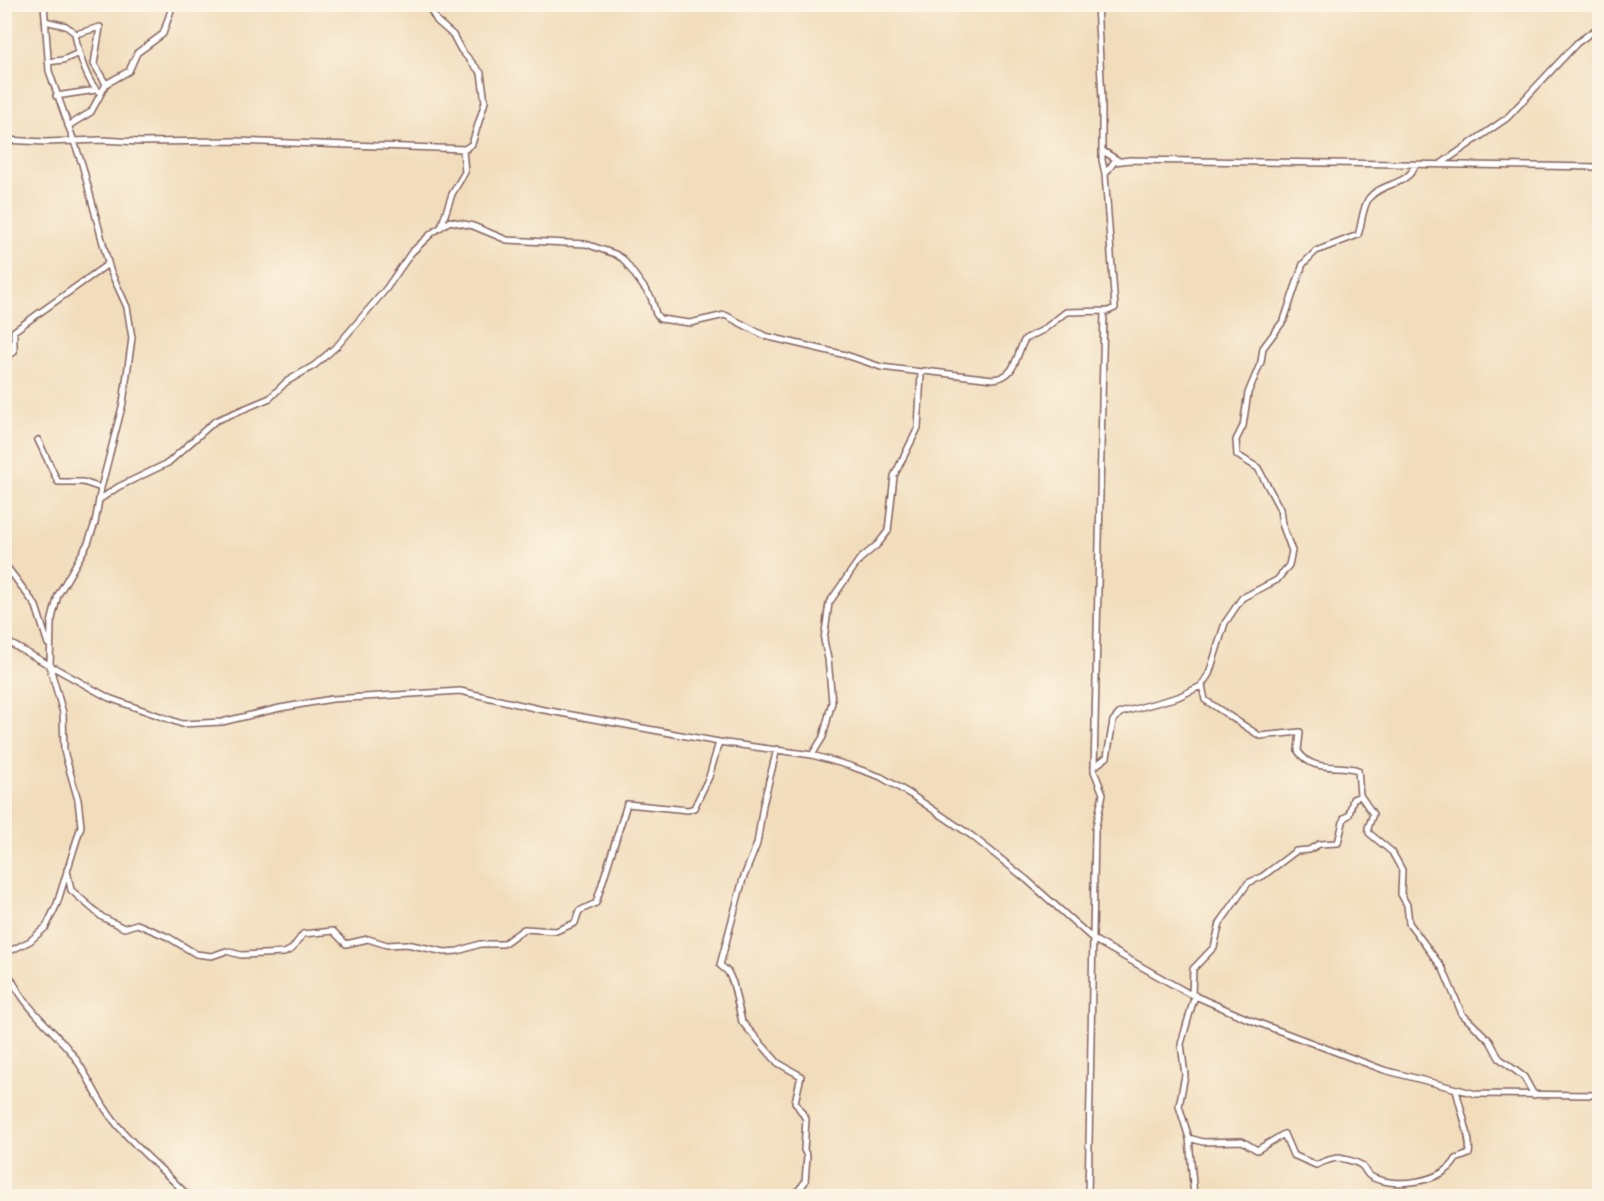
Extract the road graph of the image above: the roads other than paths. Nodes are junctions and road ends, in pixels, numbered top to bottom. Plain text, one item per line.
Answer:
1 (44, 4) edge
2 (173, 4) edge
3 (427, 4) edge
4 (1097, 4) edge
5 (45, 21) junction
6 (1599, 26) edge
7 (75, 33) junction
8 (79, 52) junction
9 (48, 62) junction
10 (106, 84) junction
11 (98, 91) junction
12 (56, 96) junction
13 (68, 126) junction
14 (4, 140) edge
15 (74, 141) junction
16 (466, 149) junction
17 (1103, 151) junction
18 (1119, 161) junction
19 (1441, 164) junction
20 (1415, 165) junction
21 (1599, 167) edge
22 (1105, 174) junction
23 (441, 226) junction
24 (108, 264) junction
25 (1104, 311) junction
26 (4, 359) edge
27 (922, 372) junction
28 (38, 440) dead end
29 (100, 488) junction
30 (99, 500) junction
31 (4, 563) edge
32 (4, 640) edge
33 (48, 646) junction
34 (50, 667) junction
35 (1202, 685) junction
36 (720, 742) junction
37 (777, 749) junction
38 (812, 755) junction
39 (1094, 767) junction
40 (1360, 796) junction
41 (67, 866) junction
42 (1093, 939) junction
43 (4, 954) edge
44 (4, 964) edge
45 (1194, 994) junction
46 (1456, 1089) junction
47 (1534, 1095) junction
48 (1599, 1095) edge
49 (1189, 1138) junction
50 (188, 1197) edge
51 (794, 1197) edge
52 (1088, 1197) edge
53 (1194, 1197) edge

1 - 5 street
2 - 10 street
3 - 16 street
4 - 17 street
5 - 7 street
5 - 9 street
6 - 19 street
7 - 8 street
7 - 10 street
8 - 9 street
8 - 11 street
9 - 12 street
10 - 11 street
11 - 12 street
11 - 13 street
12 - 13 street
13 - 15 street
14 - 15 street
15 - 16 street
15 - 24 street
16 - 23 street
17 - 18 street
17 - 22 street
18 - 20 street
18 - 22 street
19 - 20 street
19 - 21 street
20 - 35 street
22 - 25 street
23 - 27 street
23 - 30 street
24 - 26 street
24 - 29 street
25 - 27 street
25 - 39 street
27 - 38 street
28 - 29 street
29 - 30 street
30 - 33 street
31 - 33 street
32 - 34 street
33 - 34 street
34 - 36 street
34 - 41 street
35 - 39 street
35 - 40 street
36 - 37 street
36 - 41 street
37 - 38 street
37 - 51 street
38 - 42 street
39 - 42 street
40 - 45 street
40 - 47 street
41 - 43 street
42 - 45 street
42 - 52 street
44 - 50 street
45 - 46 street
45 - 49 street
46 - 47 street
46 - 49 street
47 - 48 street
49 - 53 street

